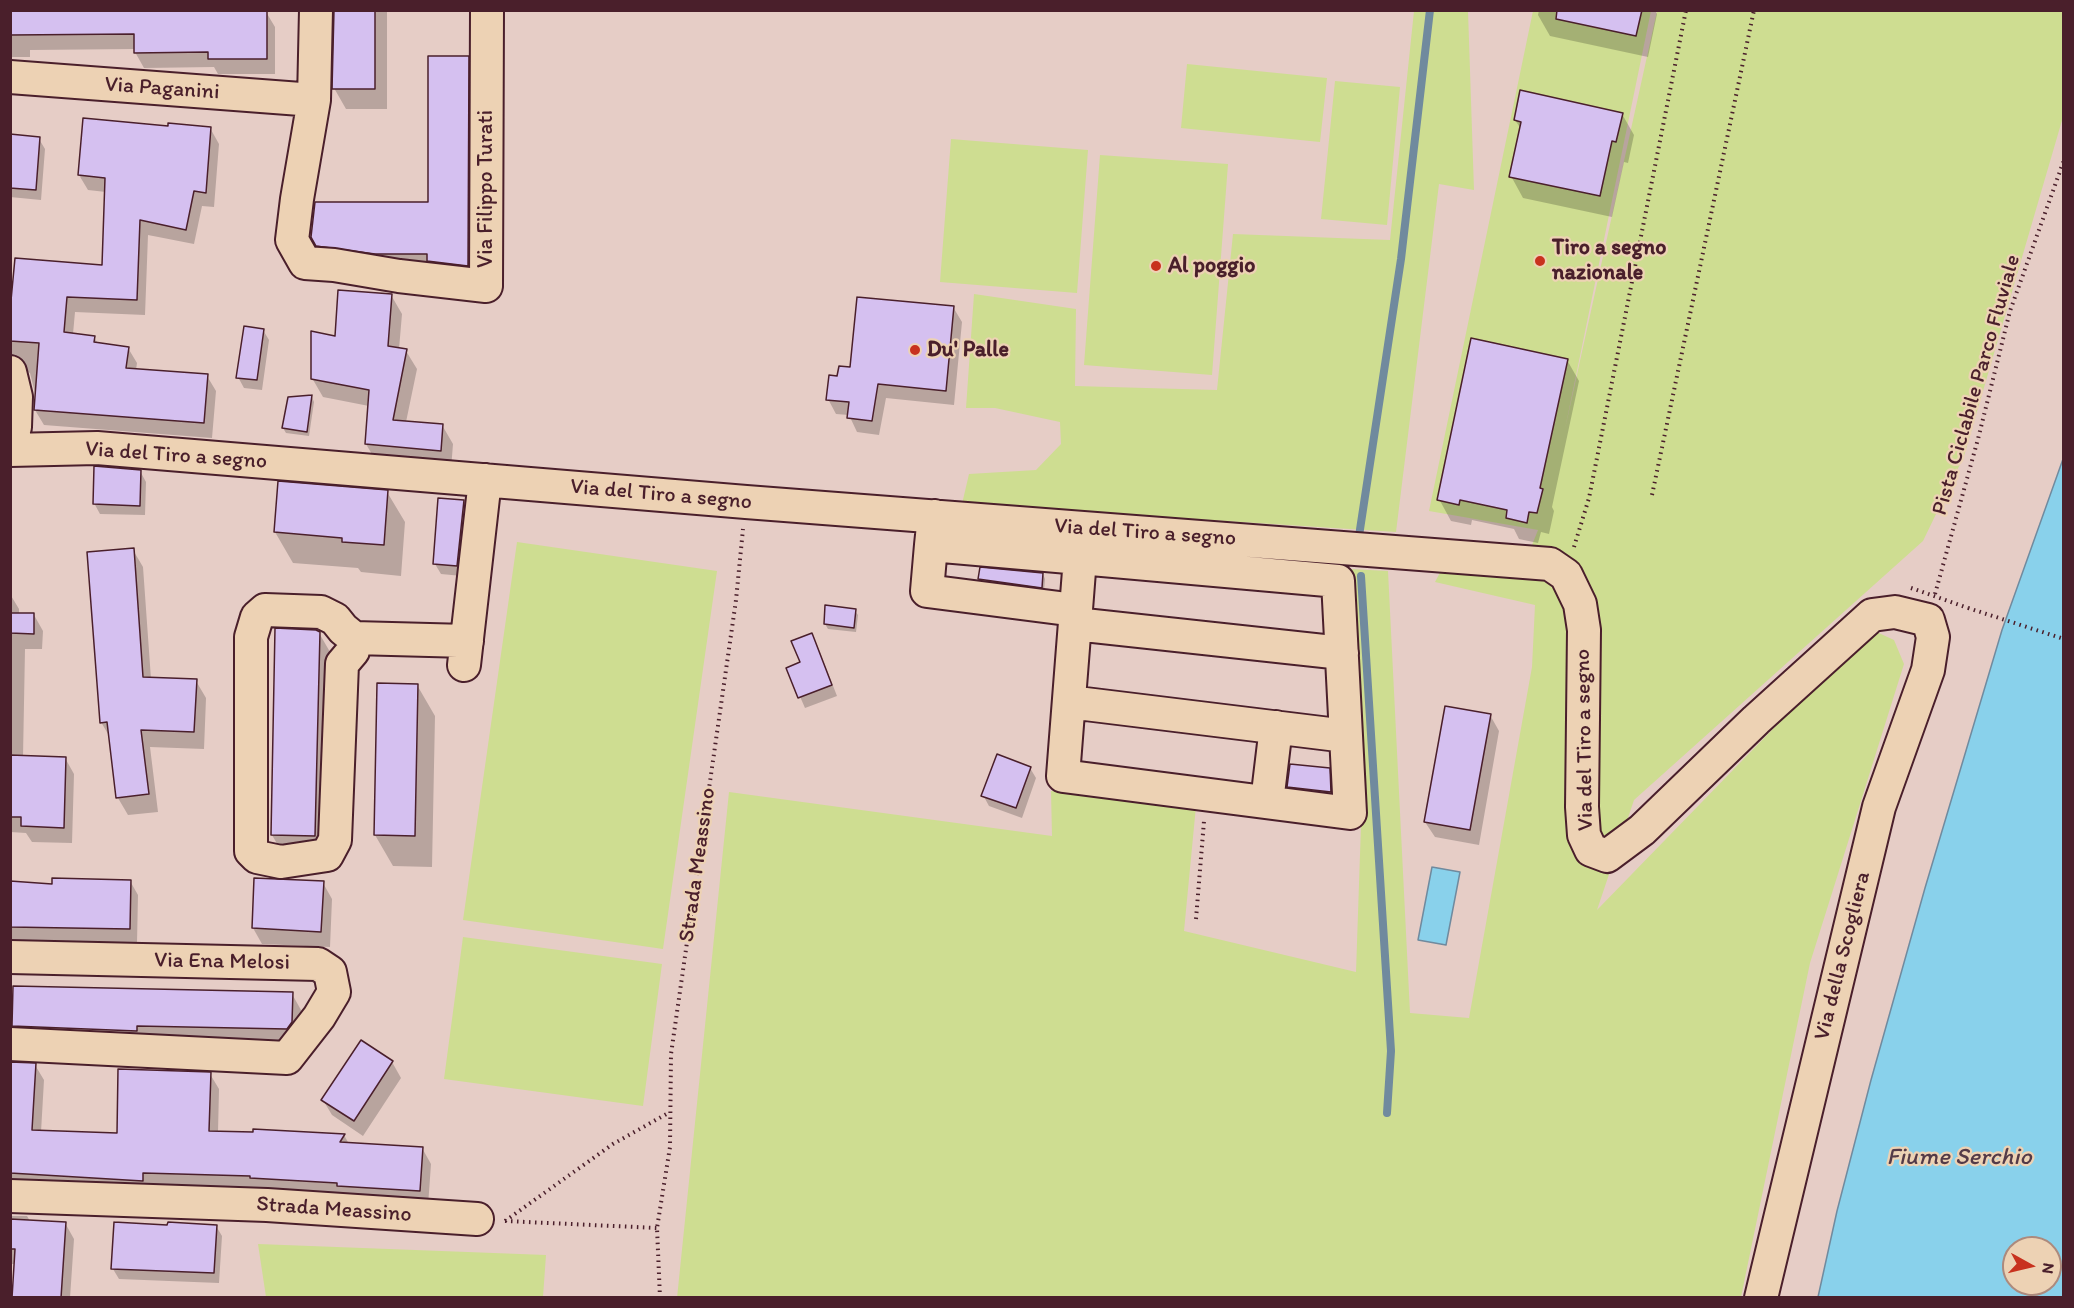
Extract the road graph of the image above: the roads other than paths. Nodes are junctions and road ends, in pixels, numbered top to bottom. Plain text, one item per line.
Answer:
1 (316, 10) edge
2 (487, 10) edge
3 (10, 77) edge
4 (314, 100) junction
5 (10, 372) edge
6 (10, 439) edge
7 (10, 450) edge
8 (484, 480) junction
9 (933, 531) junction
10 (1080, 558) junction
11 (1075, 617) junction
12 (1928, 620) joint
13 (354, 638) junction
14 (1342, 653) junction
15 (1069, 702) junction
16 (1276, 727) junction
17 (1346, 736) junction
18 (1267, 802) junction
19 (10, 957) edge
20 (10, 1044) edge
21 (10, 1196) edge
22 (491, 1220) road end
23 (1761, 1298) edge

1 - 4 street, Via Filippo Turati
2 - 4 street, Via Filippo Turati
3 - 4 street, Via Paganini
5 - 6 street
7 - 8 street, Via del Tiro a segno
8 - 9 street, Via del Tiro a segno
8 - 13 street
9 - 10 street
9 - 11 street
9 - 12 street, Via del Tiro a segno
10 - 11 street
10 - 14 street
11 - 14 street
11 - 15 street
12 - 23 street, Via della Scogliera
13 - 13 street
14 - 17 street
15 - 16 street
15 - 18 street
16 - 17 street
16 - 18 street
17 - 18 street
19 - 20 street, Via Ena Melosi
21 - 22 street, Strada Meassino

